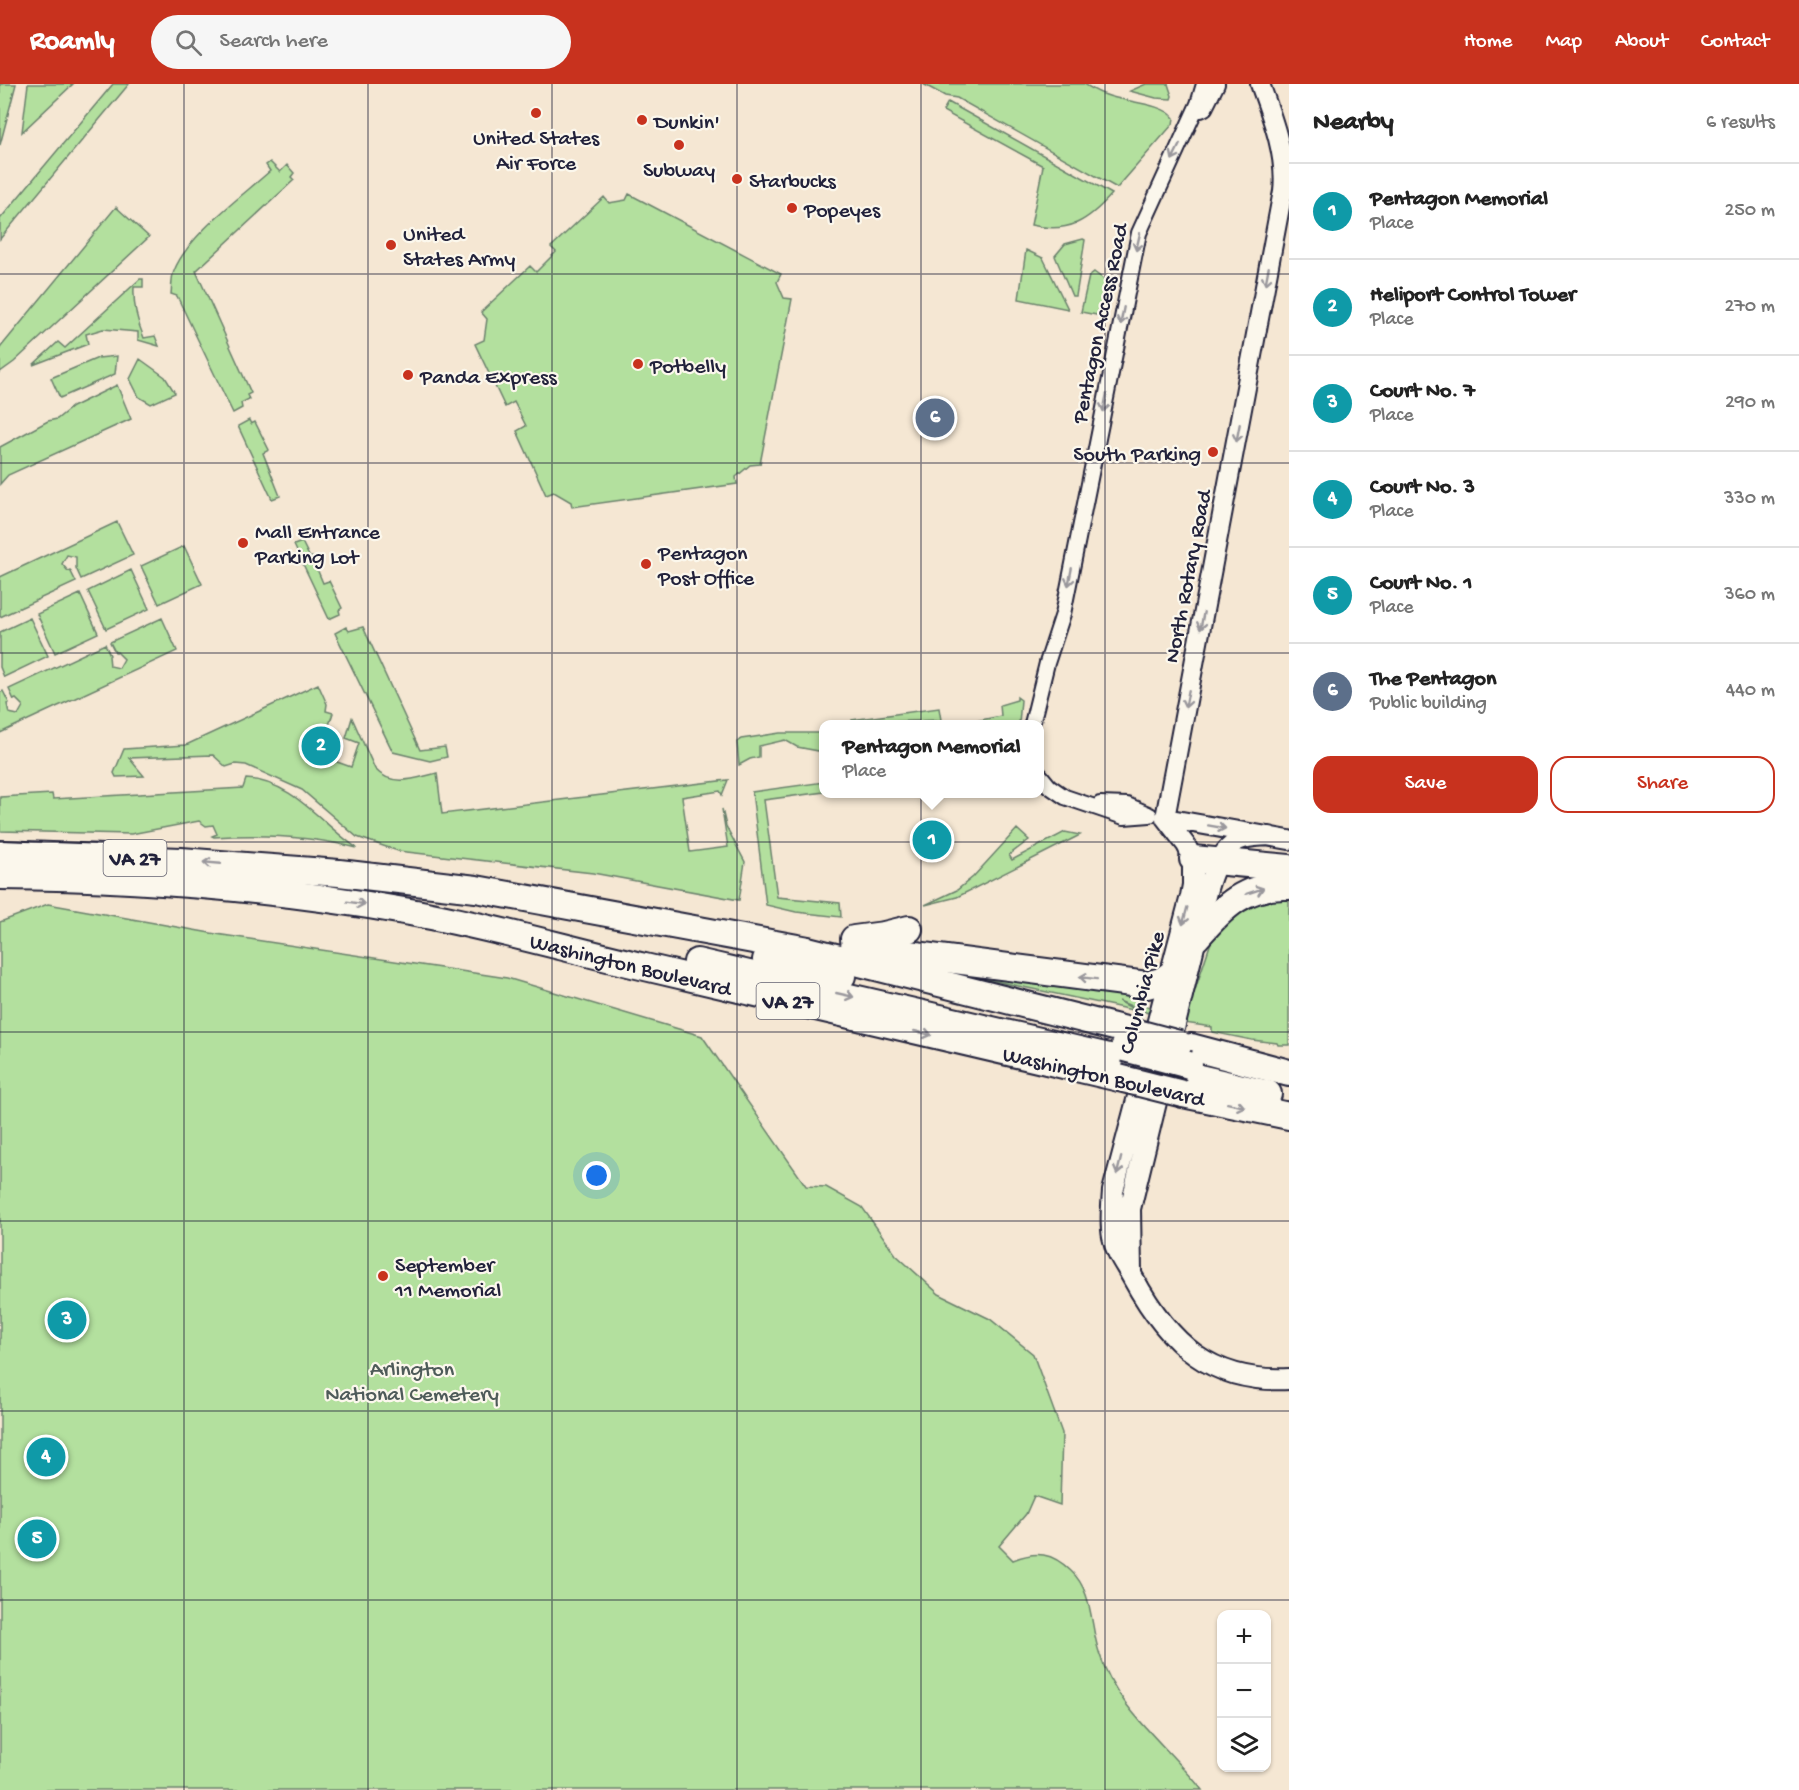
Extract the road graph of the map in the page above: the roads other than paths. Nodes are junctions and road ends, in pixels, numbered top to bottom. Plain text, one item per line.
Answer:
1 (1204, 84) edge
2 (1217, 84) edge
3 (1260, 84) edge
4 (1194, 114) junction
5 (1286, 163) edge
6 (1033, 720) edge
7 (1044, 780) edge
8 (1169, 793) junction
9 (1157, 816) junction
10 (1188, 822) junction
11 (1270, 836) junction
12 (1289, 840) edge
13 (0, 854) edge
14 (1205, 860) junction
15 (1289, 868) edge
16 (270, 869) junction
17 (0, 876) edge
18 (140, 880) junction
19 (1289, 886) edge
20 (0, 891) edge
21 (909, 929) dead end
22 (701, 930) junction
23 (1196, 938) junction
24 (817, 942) junction
25 (1170, 975) junction
26 (1289, 1053) edge
27 (1124, 1054) junction
28 (1187, 1070) junction
29 (1289, 1073) edge
30 (1289, 1090) edge
31 (1289, 1098) edge
32 (1289, 1116) edge
33 (1131, 1274) junction
34 (1289, 1379) edge

1 - 4 street, Pentagon Access Road
2 - 4 street, Pentagon Access Road
3 - 5 street, North Rotary Road
4 -> 6 street, Pentagon Access Road
5 -> 8 street, North Rotary Road
7 - 9 street
8 - 9 street, North Rotary Road
8 - 10 street
9 - 10 street
9 - 14 street
10 -> 11 street
11 - 12 street
11 - 14 street
16 -> 13 highway, Washington Boulevard / VA 27
14 - 15 highway
14 - 23 street, Columbia Pike
14 -> 25 main road, Columbia Pike
16 - 22 highway, Washington Boulevard / VA 27
27 -> 16 highway
17 - 18 highway, Washington Boulevard / VA 27
18 - 20 highway
18 -> 27 highway, Washington Boulevard / VA 27
23 -> 19 highway
21 - 24 highway
22 - 24 highway
22 - 27 highway, Washington Boulevard / VA 27
23 - 33 main road, Columbia Pike
25 -> 24 highway
25 -> 33 main road, Columbia Pike
26 - 28 highway
27 - 28 highway, Washington Boulevard / VA 27, bridge
27 - 28 highway, Washington Boulevard / VA 27, bridge
28 - 29 highway, Washington Boulevard / VA 27
28 - 30 highway
28 - 31 highway
28 -> 32 highway, Washington Boulevard / VA 27
33 - 34 main road, Columbia Pike

